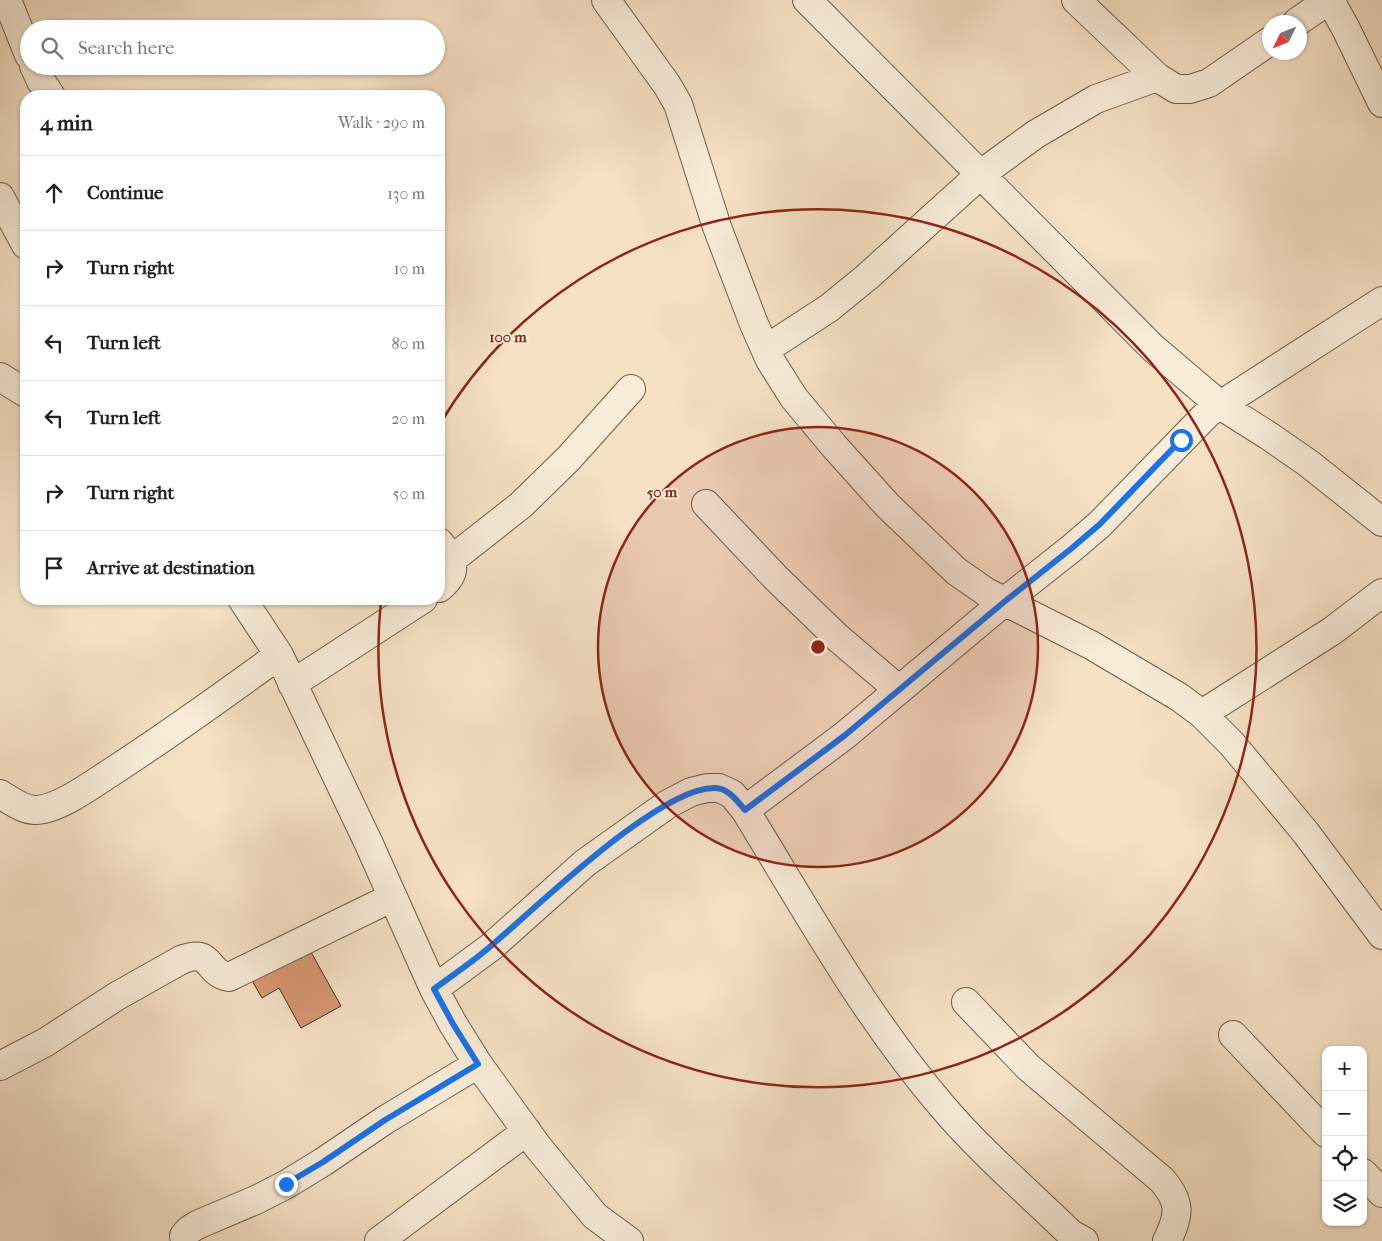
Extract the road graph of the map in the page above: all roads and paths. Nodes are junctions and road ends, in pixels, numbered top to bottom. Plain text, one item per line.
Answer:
1 (7, 0) edge
2 (606, 0) edge
3 (807, 0) edge
4 (1076, 0) edge
5 (1329, 0) edge
6 (1307, 15) edge
7 (20, 34) edge
8 (1262, 47) edge
9 (38, 75) edge
10 (1157, 77) junction
11 (47, 90) edge
12 (1382, 103) edge
13 (981, 174) junction
14 (0, 197) edge
15 (20, 234) edge
16 (1382, 301) edge
17 (766, 349) junction
18 (631, 389) dead end
19 (1220, 405) junction
20 (706, 504) dead end
21 (1382, 522) edge
22 (445, 551) edge
23 (445, 583) edge
24 (1382, 593) edge
25 (1004, 602) junction
26 (246, 605) edge
27 (414, 605) edge
28 (279, 655) junction
29 (292, 684) junction
30 (899, 690) junction
31 (1202, 714) junction
32 (0, 794) edge
33 (745, 810) junction
34 (393, 896) junction
35 (1382, 934) edge
36 (434, 989) junction
37 (966, 1002) dead end
38 (1233, 1035) dead end
39 (478, 1064) junction
40 (0, 1066) edge
41 (1322, 1129) edge
42 (526, 1131) junction
43 (1367, 1177) edge
44 (1382, 1192) edge
45 (1073, 1239) edge
46 (185, 1241) edge
47 (380, 1241) edge
48 (628, 1241) edge
49 (1167, 1241) edge

1 - 7 street
2 - 17 street
3 - 13 street
4 - 10 street
5 - 6 street
5 - 12 street
8 - 10 street
9 - 11 street
10 - 13 street
13 - 17 street
13 - 19 street
14 - 15 street
16 - 19 street
17 - 25 street
18 - 22 street
19 - 21 street
19 - 25 street
20 - 30 street
22 - 23 street
24 - 31 street
25 - 30 street
25 - 31 street
26 - 28 street
27 - 29 street
28 - 29 street
28 - 32 street
29 - 34 street
30 - 33 street
31 - 35 street
33 - 36 street
33 - 45 street
34 - 36 street
34 - 40 street
36 - 39 street
37 - 49 street
38 - 41 street
39 - 42 street
39 - 46 street
42 - 47 street
42 - 48 street
43 - 44 street

